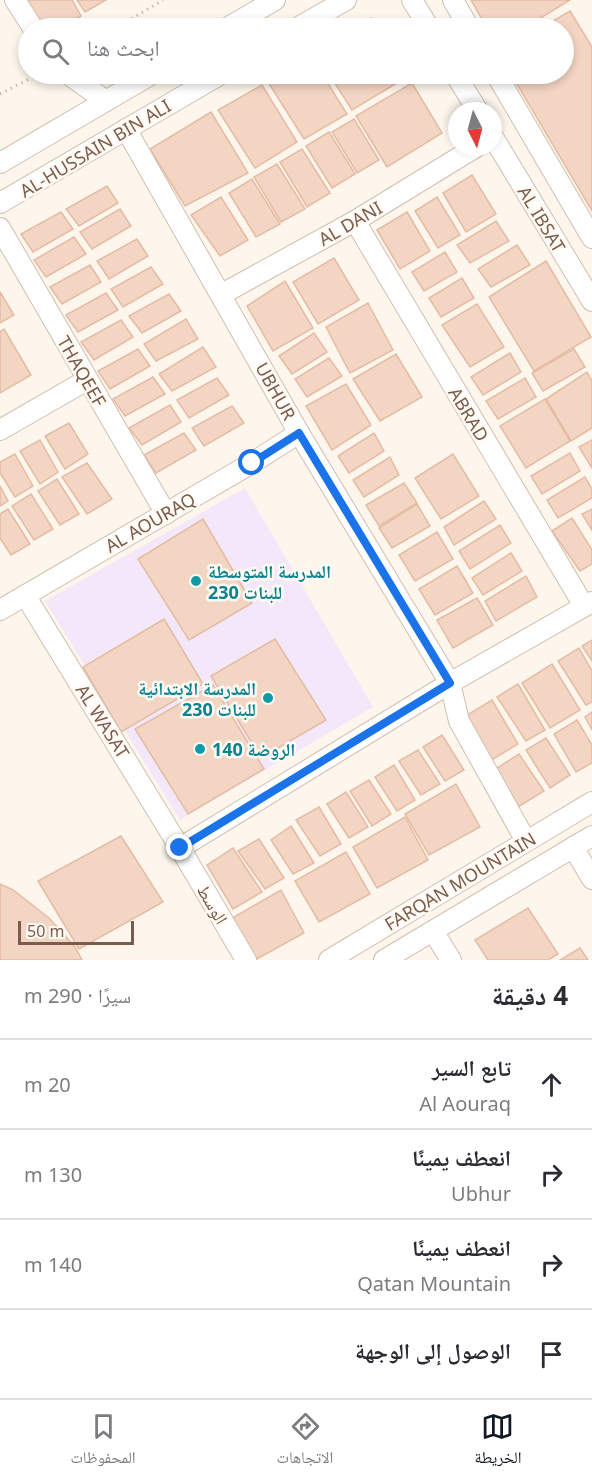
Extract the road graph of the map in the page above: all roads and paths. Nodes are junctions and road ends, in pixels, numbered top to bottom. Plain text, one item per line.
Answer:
1 (15, 0) edge
2 (163, 0) edge
3 (275, 0) edge
4 (346, 0) edge
5 (412, 0) edge
6 (453, 0) edge
7 (27, 18) edge
8 (133, 18) edge
9 (244, 18) edge
10 (314, 18) edge
11 (423, 18) edge
12 (463, 18) edge
13 (20, 84) edge
14 (82, 84) edge
15 (135, 84) edge
16 (203, 84) edge
17 (462, 84) edge
18 (502, 84) edge
19 (0, 94) edge
20 (106, 101) junction
21 (473, 102) edge
22 (126, 129) junction
23 (502, 152) edge
24 (461, 156) edge
25 (0, 163) edge
26 (0, 203) edge
27 (355, 221) junction
28 (0, 228) edge
29 (592, 238) edge
30 (222, 294) junction
31 (592, 301) edge
32 (87, 380) junction
33 (0, 430) edge
34 (299, 433) junction
35 (166, 514) junction
36 (25, 595) junction
37 (588, 604) edge
38 (0, 610) edge
39 (450, 683) junction
40 (592, 802) edge
41 (592, 836) edge
42 (526, 841) junction
43 (573, 847) junction
44 (180, 848) junction
45 (592, 879) edge
46 (433, 932) junction
47 (246, 960) edge
48 (329, 960) edge
49 (384, 960) edge
50 (451, 960) edge

1 - 7 street
2 - 8 path
3 - 9 street
4 - 10 street
5 - 11 street
6 - 12 street
13 - 19 path
14 - 20 street
15 - 20 street, AL-HUSSAIN BIN ALI
16 - 22 street, AL-HUSSAIN BIN ALI
17 - 21 street
18 - 29 street, AL IBSAT
20 - 25 street, AL-HUSSAIN BIN ALI
22 - 26 street, AL-HUSSAIN BIN ALI
22 - 30 street, UBHUR
23 - 31 street, AL IBSAT
24 - 27 street, AL DANI
27 - 30 street, AL DANI
27 - 37 street, ABRAD
28 - 32 street, THAQEEF
30 - 34 street, UBHUR
32 - 33 street
32 - 35 street, THAQEEF
34 - 35 street, AL AOURAQ
34 - 39 street, UBHUR
35 - 36 street, AL AOURAQ
36 - 38 street, AL AOURAQ
36 - 44 street, AL WASAT
37 - 39 street
39 - 42 street, UBHUR
39 - 44 street
40 - 42 street, FARQAN MOUNTAIN
41 - 43 street, FARQAN MOUNTAIN
42 - 48 street, FARQAN MOUNTAIN
43 - 45 street
43 - 46 street, FARQAN MOUNTAIN
44 - 47 street, الوسط
46 - 49 street, FARQAN MOUNTAIN
46 - 50 street

